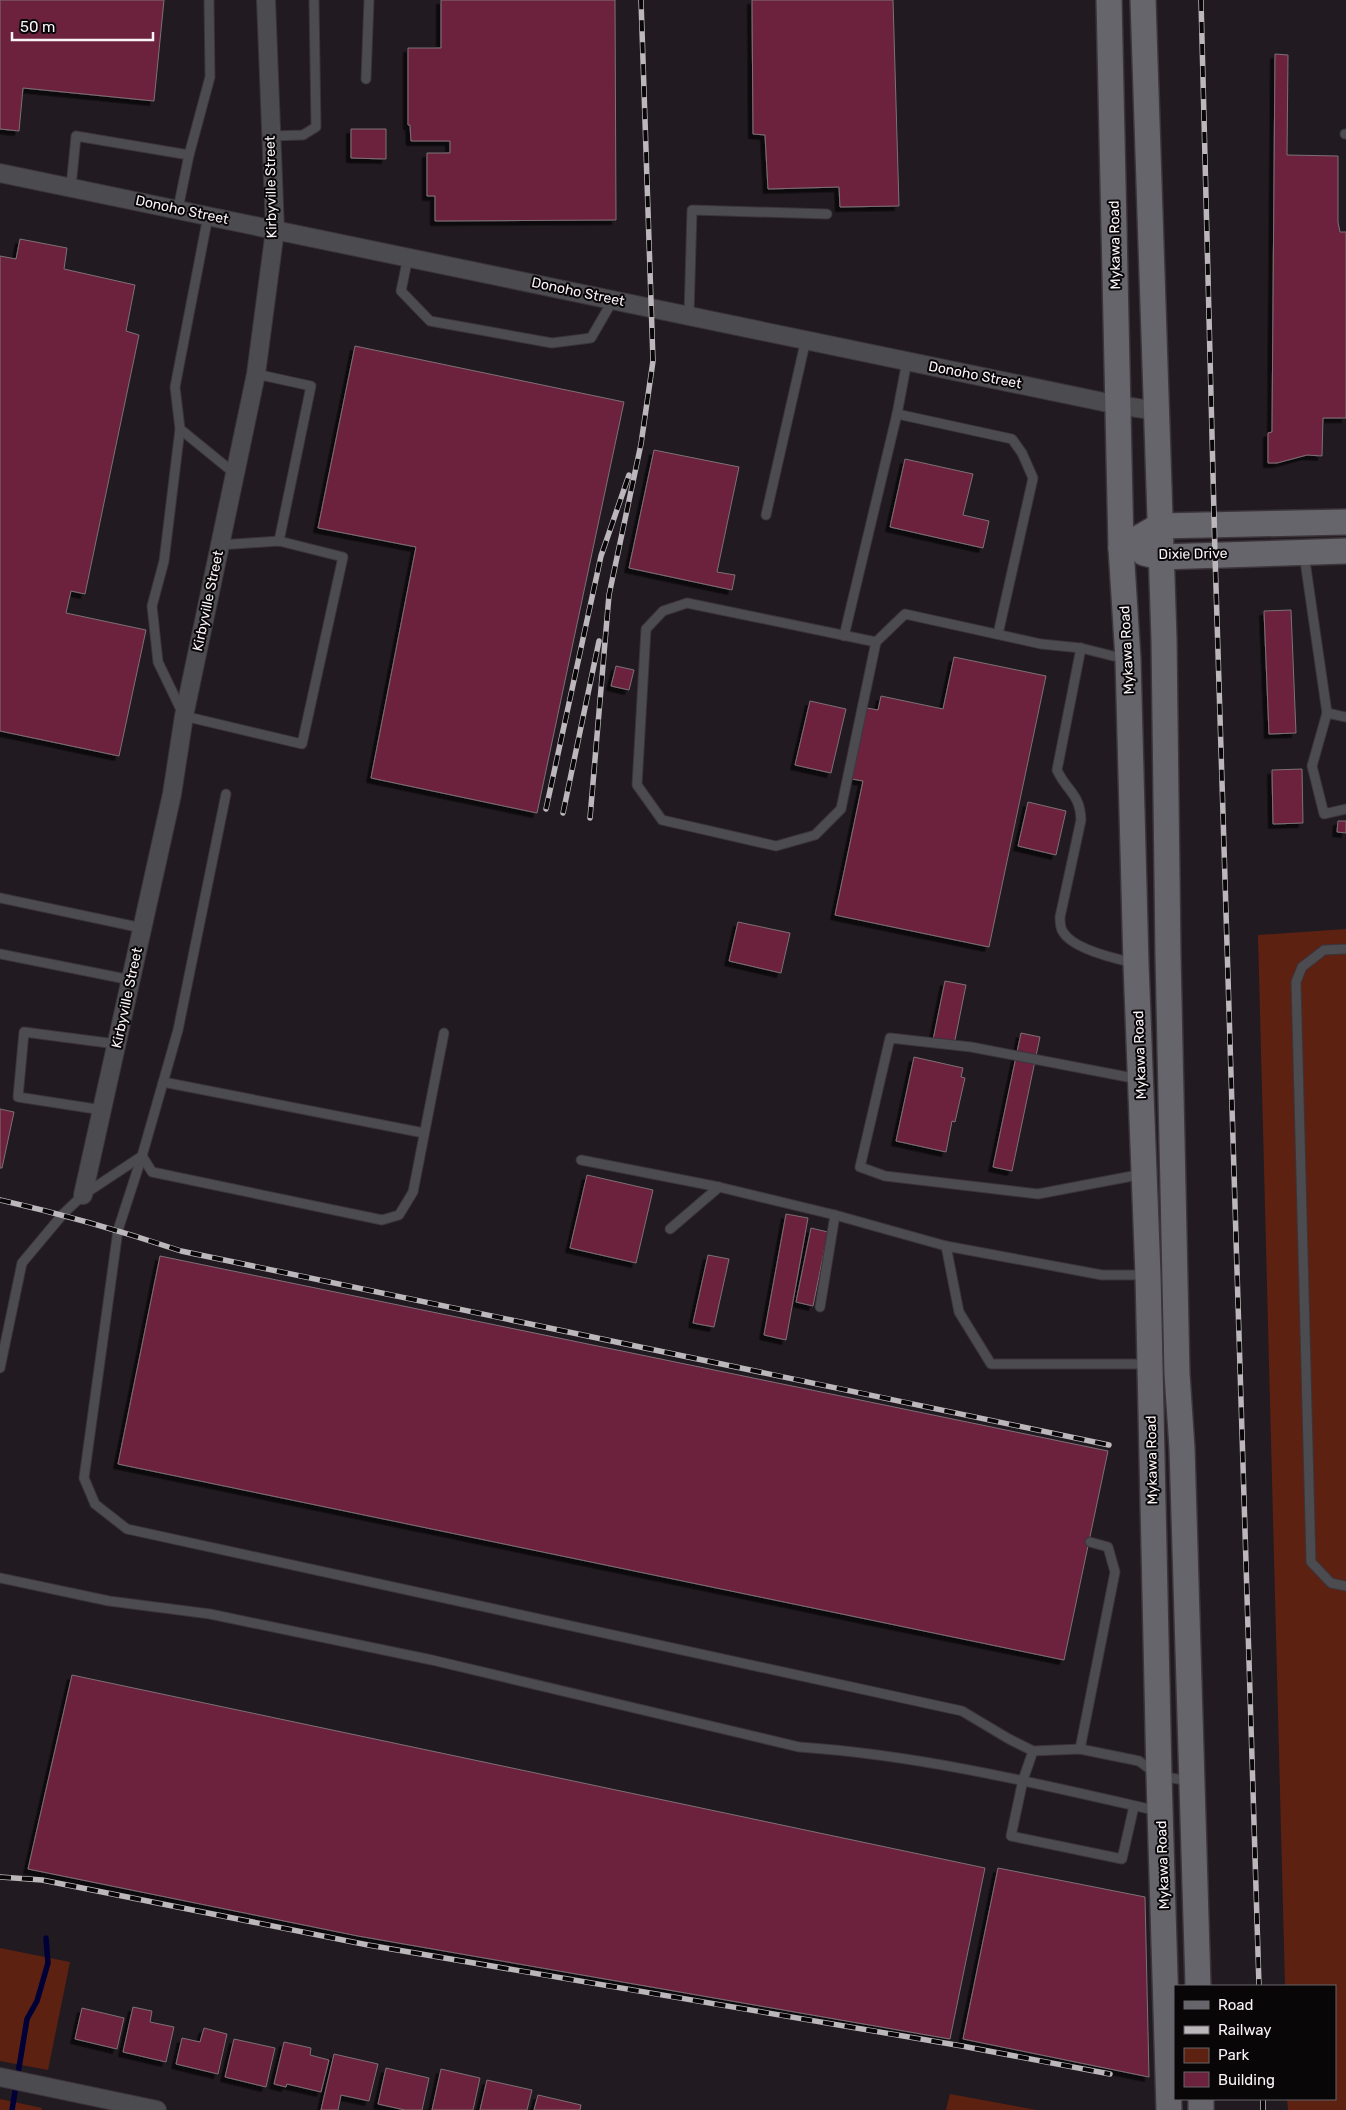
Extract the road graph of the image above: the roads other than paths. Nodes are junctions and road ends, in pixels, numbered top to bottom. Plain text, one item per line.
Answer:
1 (209, 0) edge
2 (266, 0) edge
3 (314, 0) edge
4 (369, 0) edge
5 (1109, 0) edge
6 (1143, 0) edge
7 (366, 79) dead end
8 (270, 136) junction
9 (189, 155) junction
10 (0, 172) edge
11 (71, 187) junction
12 (178, 209) junction
13 (827, 214) dead end
14 (208, 216) junction
15 (275, 230) junction
16 (408, 257) junction
17 (613, 300) junction
18 (690, 315) junction
19 (806, 339) junction
20 (907, 361) junction
21 (256, 374) junction
22 (1118, 405) junction
23 (1157, 411) junction
24 (897, 414) junction
25 (180, 430) junction
26 (234, 473) junction
27 (766, 515) dead end
28 (1346, 522) edge
29 (1159, 526) junction
30 (279, 541) junction
31 (220, 545) junction
32 (1121, 548) junction
33 (1346, 551) edge
34 (1303, 552) junction
35 (1160, 556) junction
36 (998, 634) junction
37 (844, 636) junction
38 (876, 642) junction
39 (1080, 648) junction
40 (1128, 660) junction
41 (1327, 713) junction
42 (184, 716) junction
43 (1346, 717) edge
44 (226, 794) dead end
45 (1346, 809) edge
46 (0, 898) edge
47 (142, 928) junction
48 (1346, 949) edge
49 (0, 954) edge
50 (1125, 961) junction
51 (130, 980) junction
52 (444, 1033) dead end
53 (116, 1044) junction
54 (1142, 1080) junction
55 (164, 1082) junction
56 (1171, 1083) junction
57 (102, 1110) junction
58 (424, 1133) junction
59 (142, 1156) junction
60 (581, 1160) dead end
61 (1144, 1174) junction
62 (719, 1187) junction
63 (83, 1195) junction
64 (835, 1215) junction
65 (670, 1229) dead end
66 (946, 1246) junction
67 (1148, 1276) junction
68 (1175, 1276) junction
69 (820, 1307) dead end
70 (1150, 1364) junction
71 (0, 1368) edge
72 (1090, 1542) dead end
73 (0, 1578) edge
74 (1346, 1586) edge
75 (1080, 1750) junction
76 (1033, 1751) junction
77 (1159, 1776) junction
78 (1022, 1780) junction
79 (1190, 1781) junction
80 (1134, 1806) junction
81 (1161, 1812) junction
82 (1198, 1985) edge
83 (0, 2077) edge
84 (157, 2110) edge
85 (1169, 2110) edge

1 - 9 lane
2 - 8 street, Kirbyville Street
3 - 8 lane
4 - 7 lane
5 - 22 main road, Mykawa Road
6 - 23 main road, Mykawa Road
8 - 15 street, Kirbyville Street
9 - 11 lane
9 - 12 lane
10 - 11 street, Donoho Street
11 - 12 street, Donoho Street
12 - 14 street, Donoho Street
13 - 18 lane
14 - 15 street, Donoho Street
14 - 25 lane
15 - 16 street, Donoho Street
15 - 21 street, Kirbyville Street
16 - 17 street, Donoho Street
16 - 17 lane
17 - 18 street, Donoho Street
18 - 19 street, Donoho Street
19 - 20 street, Donoho Street
19 - 27 lane
20 - 22 street, Donoho Street
20 - 24 lane
21 - 26 street, Kirbyville Street
21 - 30 lane
22 - 23 street, Donoho Street
22 - 32 main road, Mykawa Road
23 - 29 main road, Mykawa Road
24 - 36 lane
24 - 37 lane
25 - 26 lane
25 - 42 lane
26 - 31 street, Kirbyville Street
28 - 29 main road, Dixie Drive
29 - 32 main road, Dixie Drive
29 - 35 main road, Mykawa Road
30 - 31 lane
30 - 42 lane
31 - 42 street, Kirbyville Street
32 - 35 main road, Dixie Drive
32 - 40 main road, Mykawa Road
33 - 34 main road, Dixie Drive
34 - 35 main road, Dixie Drive
34 - 41 lane
35 - 56 main road, Mykawa Road
36 - 38 lane
36 - 39 lane
37 - 38 lane
37 - 38 lane
39 - 40 lane
39 - 50 lane
40 - 50 main road, Mykawa Road
41 - 43 lane
41 - 45 lane
42 - 47 street, Kirbyville Street
44 - 55 lane
46 - 47 lane
47 - 51 street, Kirbyville Street
48 - 74 lane
49 - 51 lane
50 - 54 main road, Mykawa Road
51 - 53 street, Kirbyville Street
52 - 58 lane
53 - 57 street, Kirbyville Street
53 - 57 lane
54 - 56 main road
54 - 61 main road, Mykawa Road
54 - 61 lane
55 - 58 lane
55 - 59 lane
56 - 68 main road, Mykawa Road
57 - 63 street, Kirbyville Street
58 - 59 lane
59 - 63 lane
59 - 76 lane
60 - 62 lane
61 - 67 main road, Mykawa Road
62 - 64 lane
62 - 65 lane
63 - 71 lane
64 - 66 lane
64 - 69 lane
66 - 67 lane
66 - 70 lane
67 - 68 main road
67 - 70 main road, Mykawa Road
68 - 79 main road, Mykawa Road
70 - 77 main road, Mykawa Road
72 - 75 lane
73 - 78 lane
75 - 76 lane
75 - 77 lane
76 - 78 lane
77 - 79 lane
77 - 81 main road, Mykawa Road
78 - 80 lane
78 - 80 lane
79 - 82 main road, Mykawa Road
80 - 81 lane
81 - 85 main road, Mykawa Road
83 - 84 street

